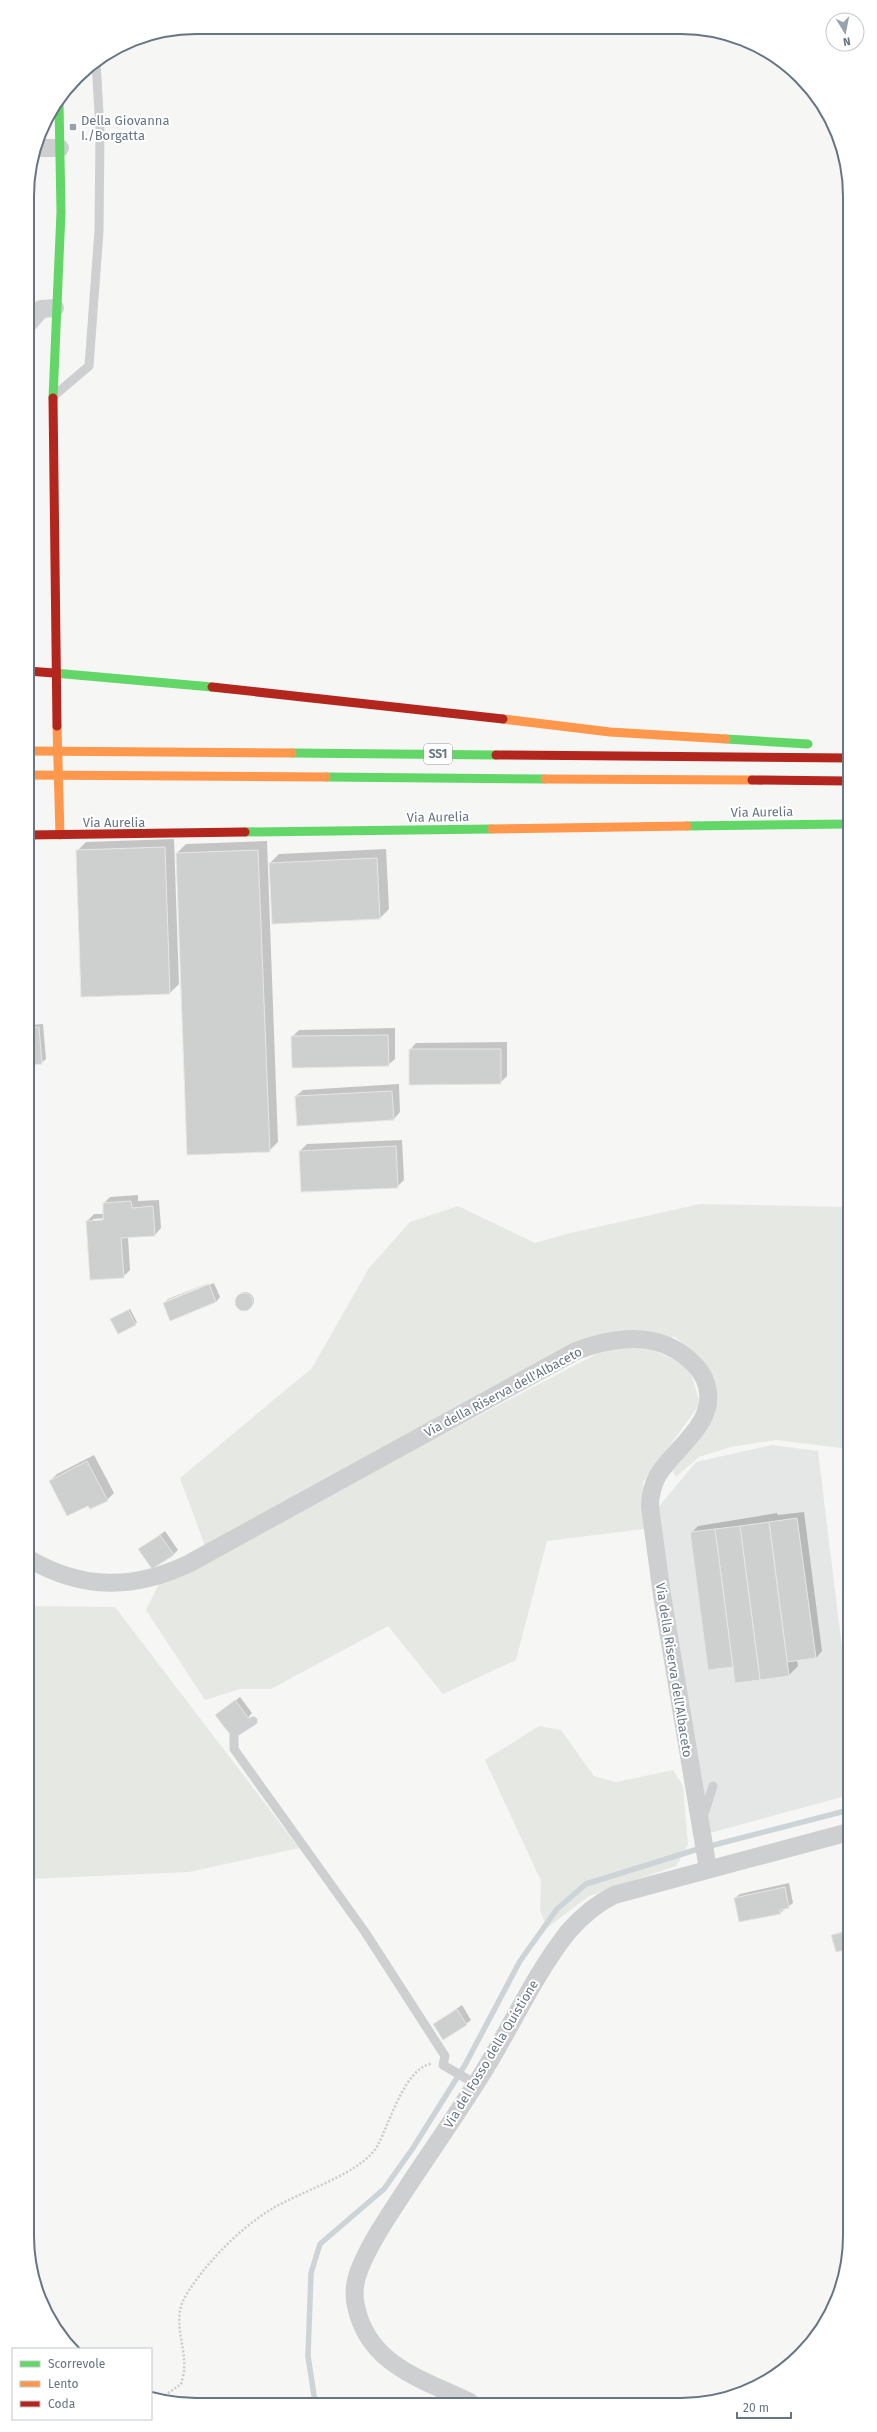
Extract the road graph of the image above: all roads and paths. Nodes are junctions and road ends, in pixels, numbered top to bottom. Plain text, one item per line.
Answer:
1 (96, 68) edge
2 (59, 109) edge
3 (42, 148) edge
4 (60, 148) junction
5 (55, 308) junction
6 (34, 316) edge
7 (53, 396) junction
8 (34, 671) edge
9 (54, 672) junction
10 (34, 751) edge
11 (843, 755) edge
12 (843, 756) edge
13 (34, 775) edge
14 (843, 781) edge
15 (843, 824) edge
16 (34, 835) edge
17 (60, 835) junction
18 (34, 1562) edge
19 (253, 1721) dead end
20 (713, 1786) dead end
21 (701, 1830) junction
22 (843, 1833) edge
23 (707, 1863) junction
24 (447, 2067) junction
25 (471, 2081) junction
26 (165, 2395) edge
27 (462, 2398) edge

1 - 7 lane
2 - 4 main road
3 - 4 street
4 - 5 main road
5 - 6 street
5 - 7 main road
7 - 9 main road
8 - 9 main road
9 - 11 main road
9 - 17 main road
10 - 12 main road, SS1
13 - 14 main road, SS1
15 - 17 main road, Via Aurelia
16 - 17 main road, Via Aurelia
18 - 21 street, Via della Riserva dell'Albaceto
19 - 24 lane
20 - 21 lane
21 - 23 street, Via della Riserva dell'Albaceto
22 - 23 street, Via del Fosso della Quistione
23 - 25 street, Via del Fosso della Quistione
24 - 25 lane
24 - 26 path
25 - 27 street, Via del Fosso della Quistione

